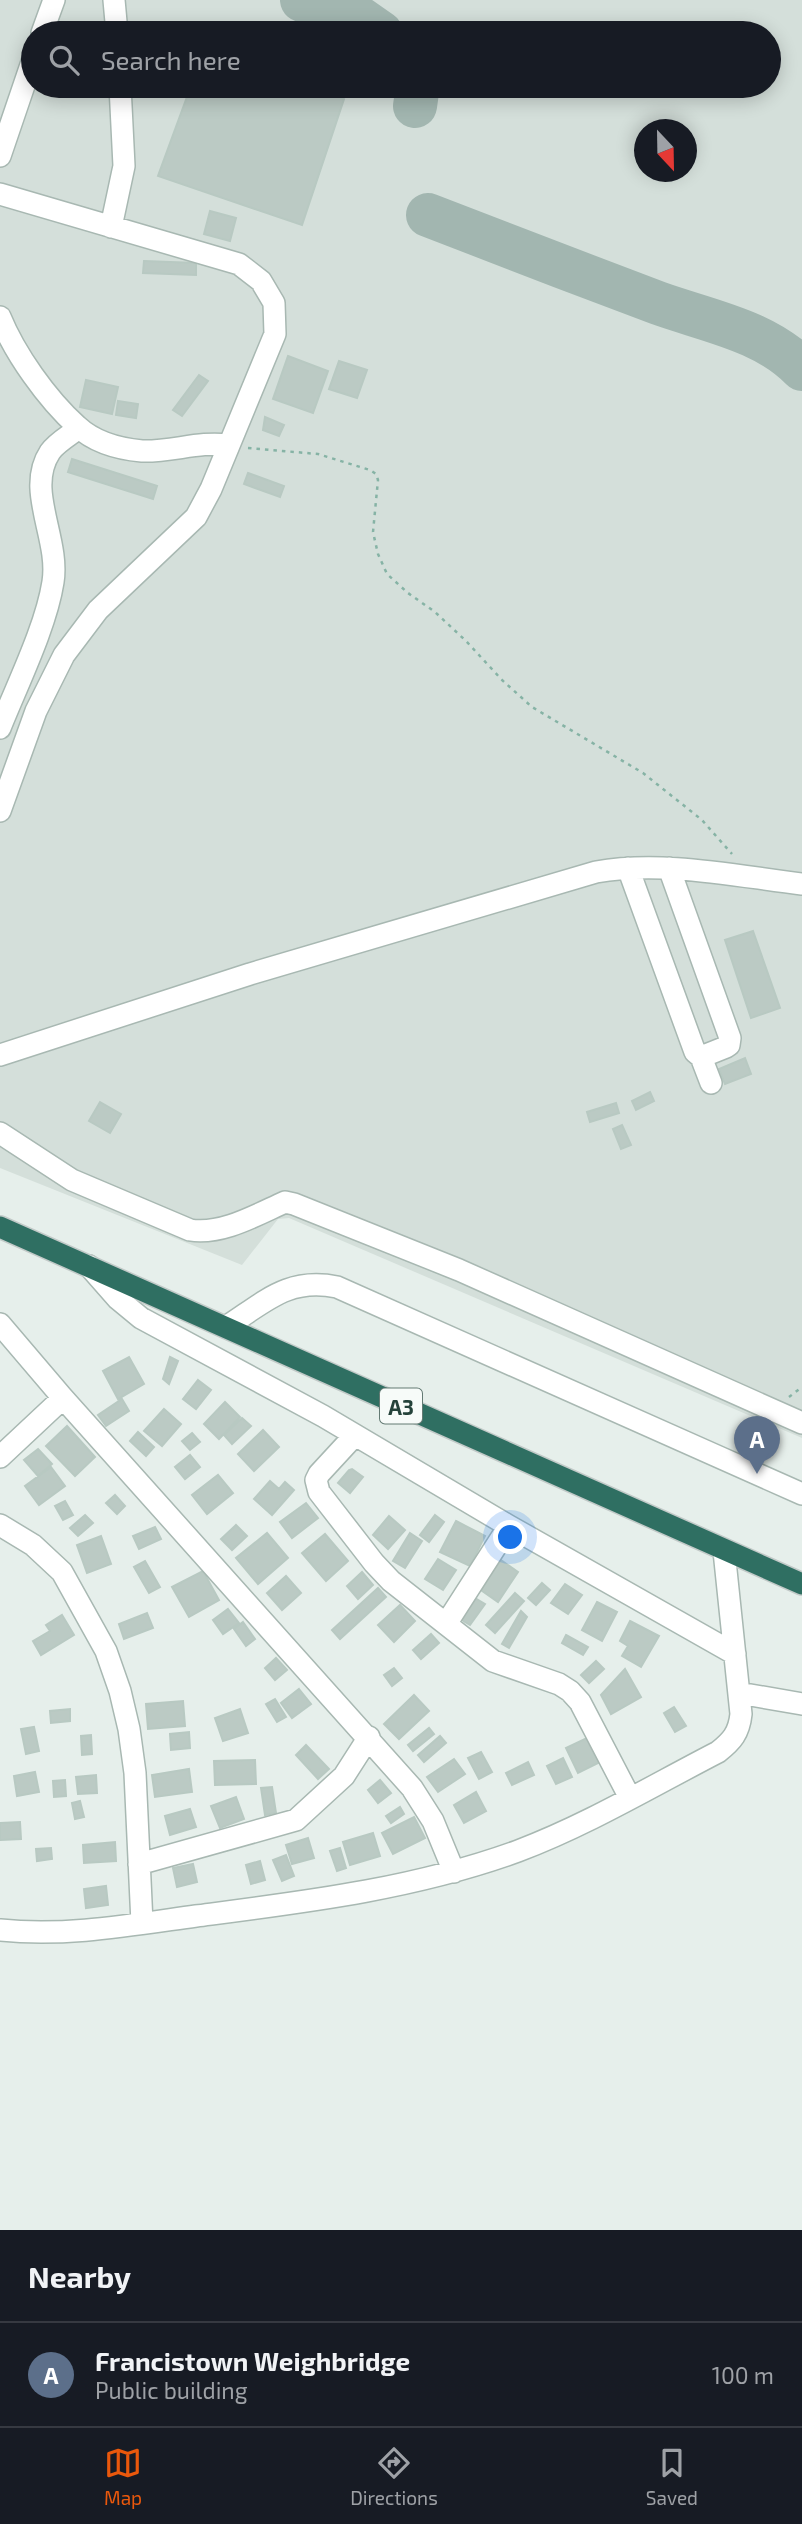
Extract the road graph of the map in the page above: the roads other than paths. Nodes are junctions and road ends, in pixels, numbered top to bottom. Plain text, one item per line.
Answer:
1 (54, 0) edge
2 (114, 0) edge
3 (46, 21) edge
4 (116, 21) edge
5 (21, 94) edge
6 (121, 98) edge
7 (0, 156) edge
8 (0, 194) edge
9 (111, 227) junction
10 (0, 317) edge
11 (79, 428) junction
12 (228, 445) junction
13 (0, 728) edge
14 (0, 811) edge
15 (628, 867) junction
16 (669, 868) junction
17 (802, 884) edge
18 (0, 1055) edge
19 (701, 1057) junction
20 (711, 1083) dead end
21 (0, 1133) edge
22 (0, 1227) edge
23 (89, 1266) junction
24 (0, 1324) edge
25 (226, 1327) junction
26 (64, 1398) junction
27 (802, 1423) edge
28 (355, 1435) junction
29 (0, 1457) edge
30 (802, 1494) edge
31 (0, 1525) edge
32 (509, 1526) junction
33 (724, 1551) junction
34 (802, 1584) edge
35 (446, 1624) junction
36 (734, 1654) junction
37 (740, 1693) junction
38 (802, 1704) edge
39 (369, 1737) junction
40 (630, 1798) junction
41 (139, 1864) junction
42 (454, 1871) junction
43 (142, 1923) junction
44 (0, 1930) edge

1 - 3 street
2 - 4 street
5 - 7 street
6 - 9 street
8 - 9 street
9 - 12 street
10 - 11 street
11 - 12 street
11 - 13 street
12 - 14 street
15 - 16 street
15 - 18 street
15 - 19 street
16 - 17 street
16 - 19 street
19 - 20 street
21 - 27 street
22 - 23 highway, A3
23 - 25 highway, A3
23 - 28 street
24 - 26 street
25 - 30 street
25 - 33 highway, A3
26 - 29 street
26 - 39 street
28 - 32 street
28 - 35 street
31 - 41 street
32 - 35 street
32 - 36 street
33 - 34 highway, A3
33 - 36 street
35 - 40 street
36 - 37 street
37 - 38 street
37 - 40 street
39 - 41 street
39 - 42 street
40 - 42 street
41 - 43 street
42 - 43 street
43 - 44 street

